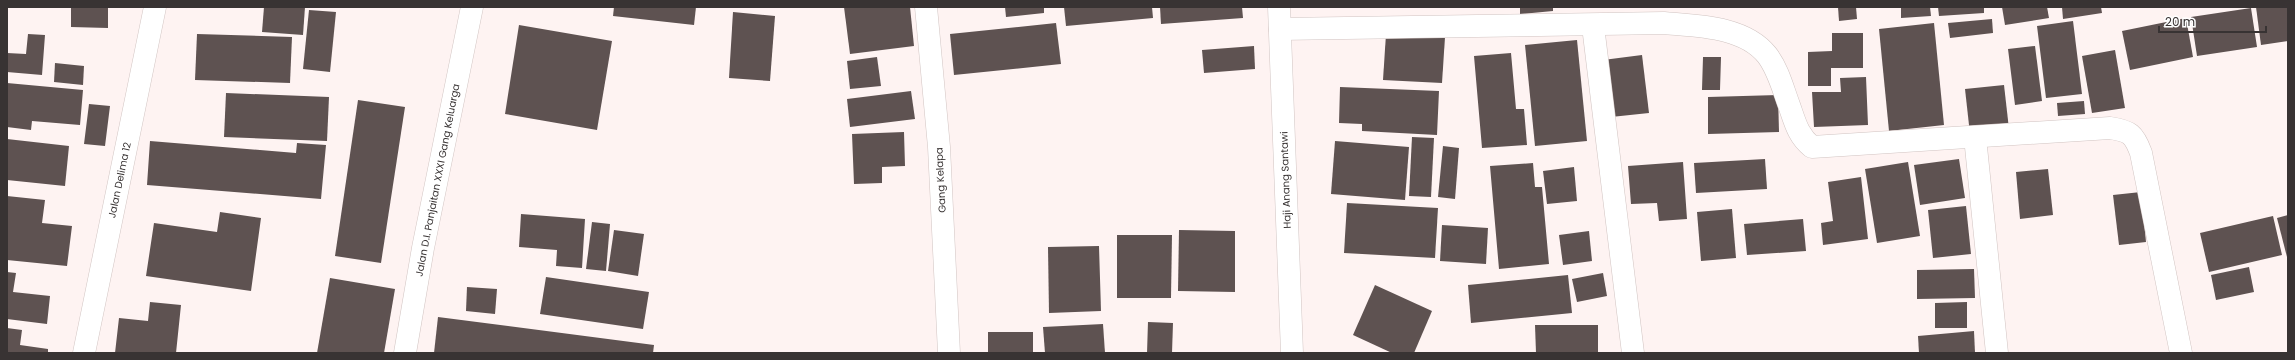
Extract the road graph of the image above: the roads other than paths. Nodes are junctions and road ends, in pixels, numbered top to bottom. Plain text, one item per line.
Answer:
1 (155, 7) edge
2 (472, 7) edge
3 (926, 7) edge
4 (1279, 7) edge
5 (1593, 26) junction
6 (1280, 29) junction
7 (1975, 137) junction
8 (84, 353) edge
9 (405, 353) edge
10 (949, 353) edge
11 (1292, 353) edge
12 (1633, 353) edge
13 (1997, 353) edge
14 (2181, 353) edge

1 - 8 street, Jalan Delima 12
2 - 9 street, Jalan D.I. Panjaitan XXXI Gang Keluarga
3 - 10 street, Gang Kelapa
4 - 6 street, Haji Anang Santawi
5 - 6 street
5 - 7 street
5 - 12 street
6 - 11 street, Haji Anang Santawi
7 - 13 street
7 - 14 street

